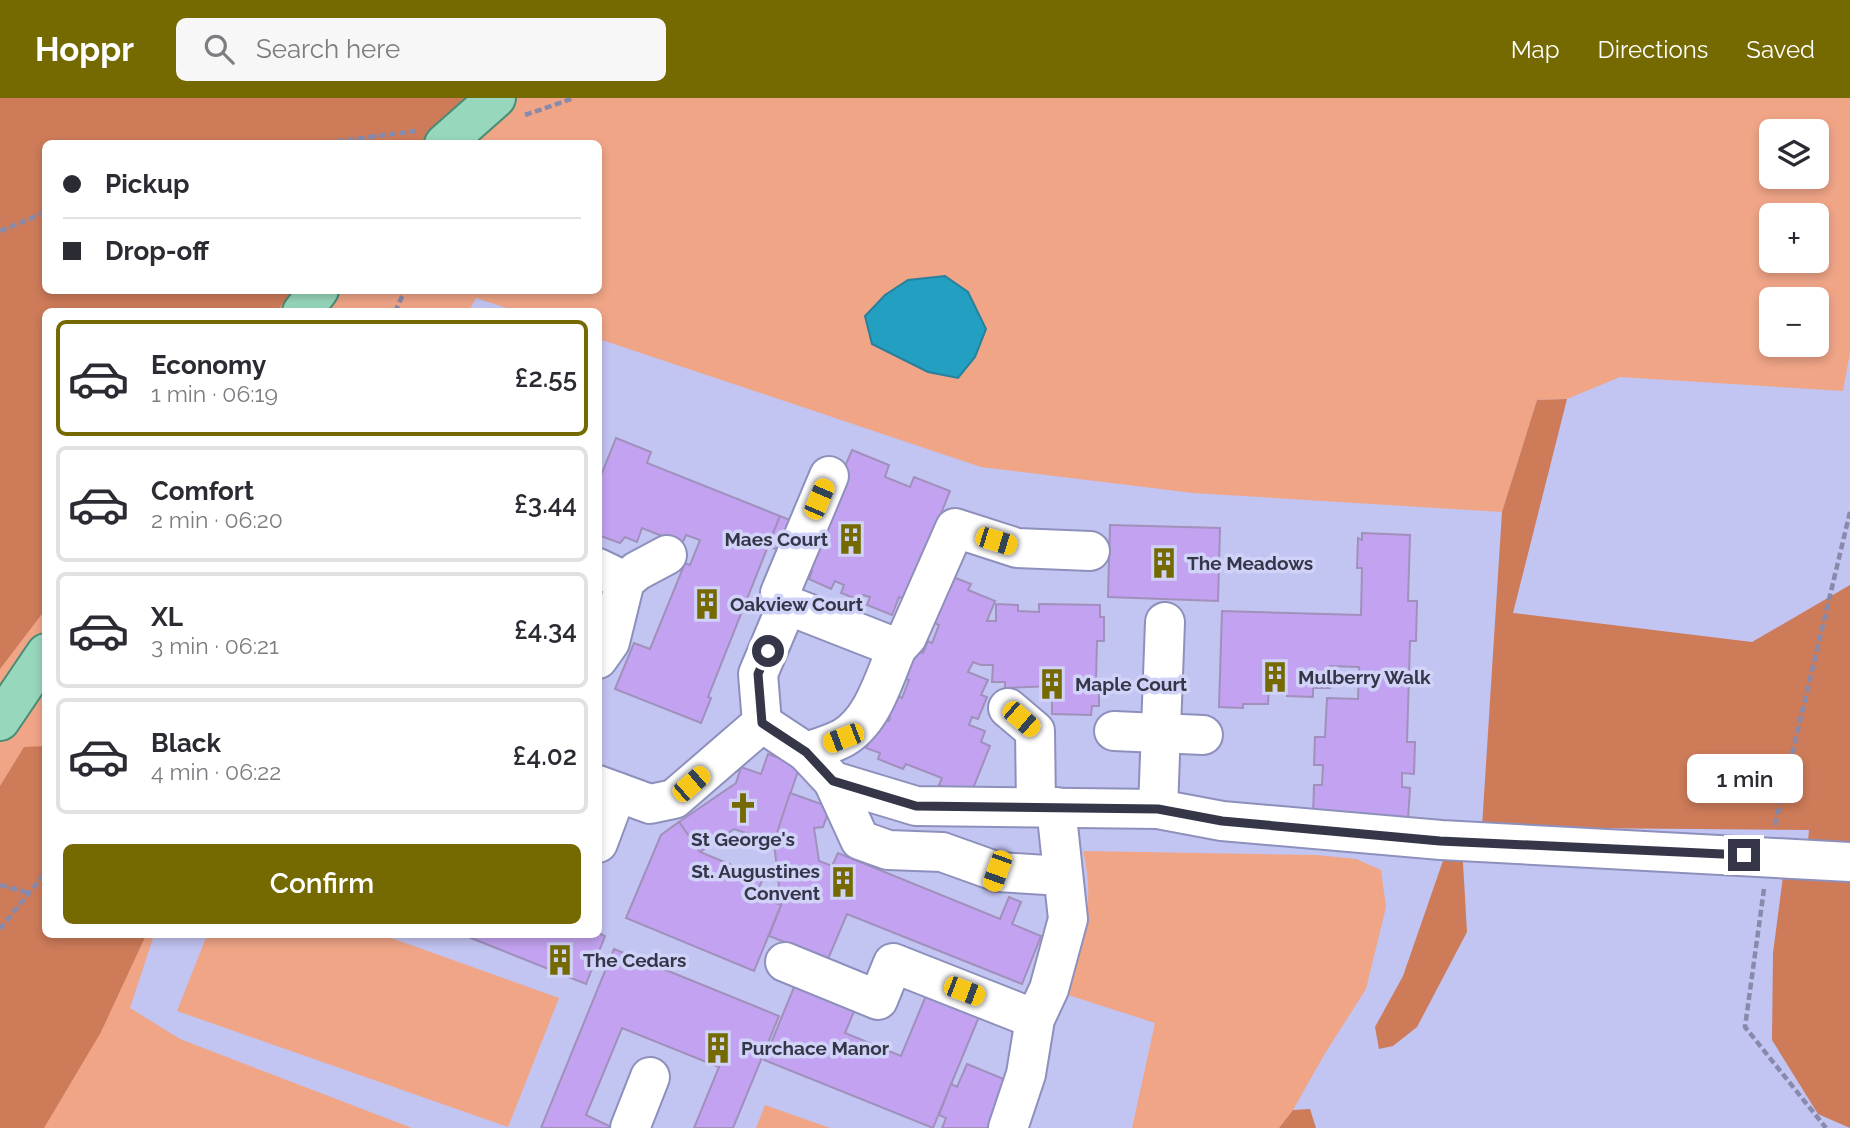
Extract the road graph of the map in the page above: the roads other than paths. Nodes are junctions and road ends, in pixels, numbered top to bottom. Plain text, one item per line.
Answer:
1 (496, 98) edge
2 (454, 135) edge
3 (316, 294) edge
4 (305, 308) edge
5 (829, 476) dead end
6 (1090, 551) dead end
7 (667, 555) dead end
8 (612, 575) edge
9 (787, 605) junction
10 (1164, 622) dead end
11 (897, 648) junction
12 (602, 653) edge
13 (42, 659) edge
14 (1008, 708) dead end
15 (0, 721) edge
16 (762, 723) junction
17 (1114, 731) dead end
18 (1161, 733) junction
19 (1203, 735) dead end
20 (806, 752) junction
21 (833, 781) junction
22 (608, 789) edge
23 (1046, 807) junction
24 (1158, 809) junction
25 (602, 821) edge
26 (1850, 862) edge
27 (1063, 876) junction
28 (785, 962) dead end
29 (1035, 1019) junction
30 (650, 1077) dead end
31 (630, 1128) edge
32 (1008, 1128) edge

1 - 2 main road
3 - 4 main road
5 - 9 lane
6 - 11 lane
7 - 8 lane
8 - 12 lane
9 - 11 lane
9 - 16 lane
10 - 18 lane
11 - 20 lane
13 - 15 main road
14 - 23 lane
16 - 20 lane
16 - 22 lane
17 - 18 lane
18 - 19 lane
18 - 24 lane
20 - 21 lane
21 - 23 lane
21 - 27 lane
22 - 25 lane
23 - 24 lane
23 - 27 lane
24 - 26 lane
27 - 29 lane
28 - 29 lane
29 - 32 lane
30 - 31 lane

